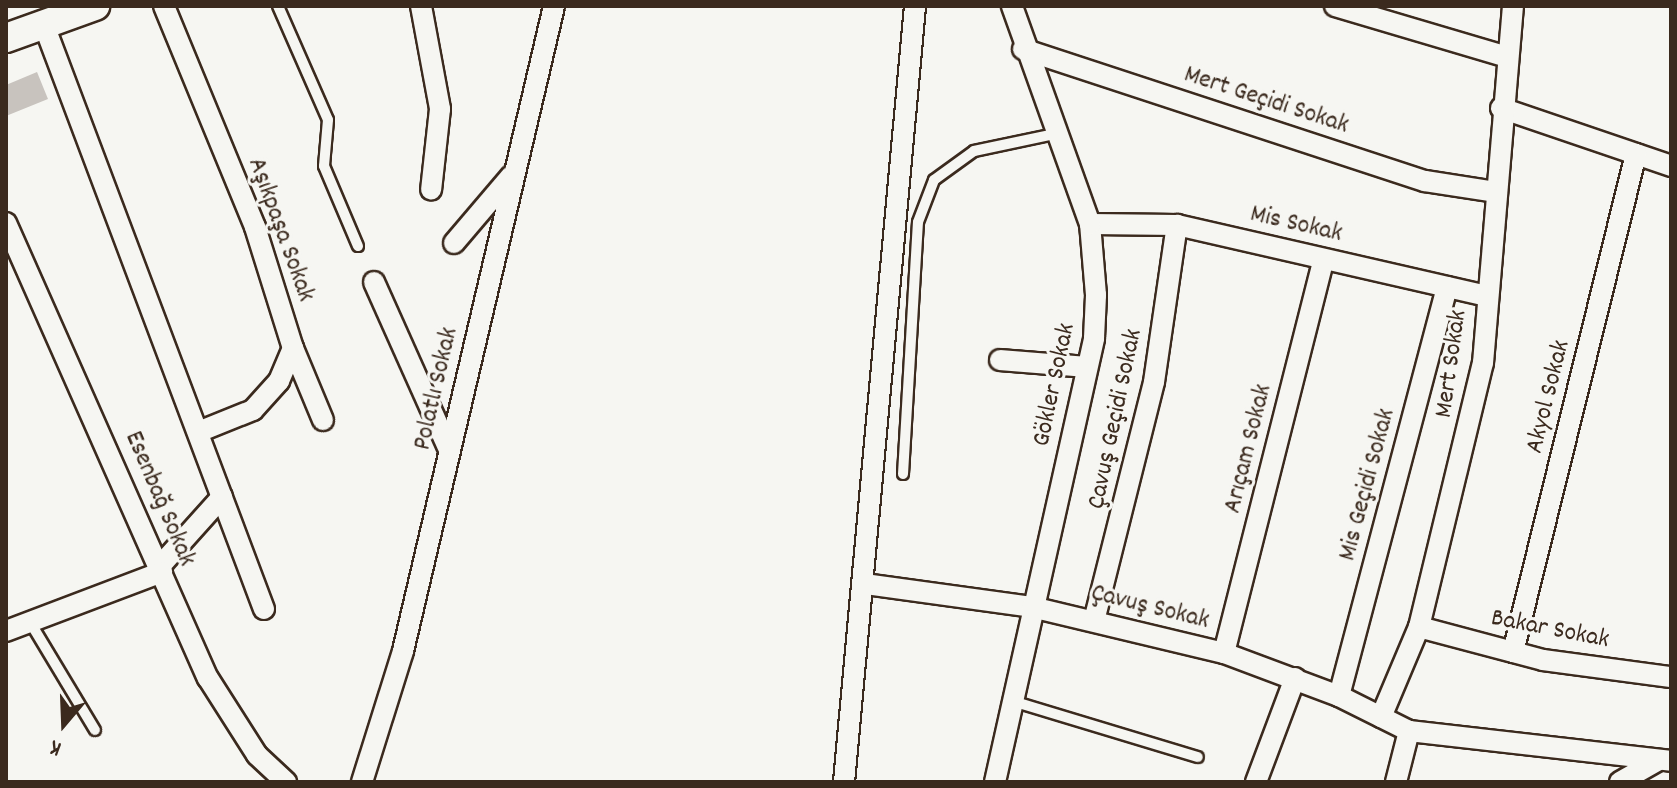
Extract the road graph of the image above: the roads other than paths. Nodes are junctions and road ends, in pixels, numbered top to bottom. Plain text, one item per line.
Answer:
1 (95, 6) edge
2 (164, 6) edge
3 (278, 6) edge
4 (421, 6) edge
5 (554, 6) edge
6 (915, 6) edge
7 (1012, 6) edge
8 (1335, 6) edge
9 (1513, 6) edge
10 (44, 25) junction
11 (6, 38) edge
12 (1023, 49) junction
13 (1507, 57) junction
14 (1501, 108) junction
15 (1055, 134) junction
16 (1636, 154) junction
17 (1671, 166) edge
18 (514, 171) junction
19 (431, 190) dead end
20 (1495, 192) junction
21 (6, 223) edge
22 (1090, 224) junction
23 (1177, 225) junction
24 (454, 243) dead end
25 (358, 246) dead end
26 (1324, 259) junction
27 (374, 282) dead end
28 (1447, 287) junction
29 (1487, 296) junction
30 (293, 348) junction
31 (1000, 360) dead end
32 (1087, 367) junction
33 (323, 420) dead end
34 (198, 432) junction
35 (449, 450) junction
36 (903, 474) dead end
37 (222, 497) junction
38 (161, 569) junction
39 (865, 584) junction
40 (1032, 607) junction
41 (264, 609) dead end
42 (1094, 621) junction
43 (30, 622) junction
44 (1419, 627) junction
45 (6, 631) edge
46 (1513, 652) junction
47 (1224, 653) junction
48 (1671, 677) edge
49 (1295, 678) junction
50 (1339, 696) junction
51 (1010, 700) junction
52 (1381, 717) junction
53 (95, 730) dead end
54 (1409, 731) junction
55 (1198, 757) dead end
56 (1664, 761) edge
57 (286, 782) edge
58 (362, 782) edge
59 (844, 782) edge
60 (995, 782) edge
61 (1256, 782) edge
62 (1396, 782) edge
63 (1620, 782) edge

1 - 10 street
2 - 30 street, Aşıkpaşa Sokak
3 - 25 lane
4 - 19 street
5 - 18 street, Polatlı Sokak
6 - 39 street
7 - 12 street, Gökler Sokak
8 - 13 street
9 - 13 street, Mert Sokak
10 - 11 street
10 - 34 street
12 - 15 street, Gökler Sokak
12 - 20 street, Mert Geçidi Sokak
13 - 14 street, Mert Sokak
14 - 16 street
14 - 20 street, Mert Sokak
15 - 22 street, Gökler Sokak
15 - 36 lane
16 - 17 street
16 - 46 street, Akyol Sokak
18 - 24 street
18 - 35 street, Polatlı Sokak
20 - 29 street, Mert Sokak
21 - 38 street, Esenbağ Sokak
22 - 23 street, Mis Sokak
22 - 32 street, Gökler Sokak
23 - 26 street, Mis Sokak
23 - 42 street, Çavuş Geçidi Sokak
26 - 28 street, Mis Sokak
26 - 47 street, Arıçam Sokak
27 - 35 street
28 - 29 street, Mis Sokak
28 - 50 street, Mis Geçidi Sokak
29 - 44 street, Mert Sokak
30 - 33 street, Aşıkpaşa Sokak
30 - 34 street
31 - 32 street
32 - 40 street, Gökler Sokak
34 - 37 street
35 - 58 street, Polatlı Sokak
37 - 38 street
37 - 41 street
38 - 43 street
38 - 57 street, Esenbağ Sokak
39 - 40 street, Çavuş Sokak
39 - 59 street
40 - 42 street, Çavuş Sokak
40 - 51 street, Gökler Sokak
42 - 47 street, Çavuş Sokak
43 - 45 street
43 - 53 lane
44 - 46 street, Bakar Sokak
44 - 52 street, Mert Sokak
46 - 48 street, Bakar Sokak
47 - 49 street, Çavuş Sokak
49 - 50 street, Çavuş Sokak
49 - 61 street
50 - 52 street, Çavuş Sokak
51 - 55 lane
51 - 60 street, Gökler Sokak
52 - 54 street, Çavuş Sokak
54 - 56 street, Çavuş Sokak
54 - 62 street
56 - 63 street

